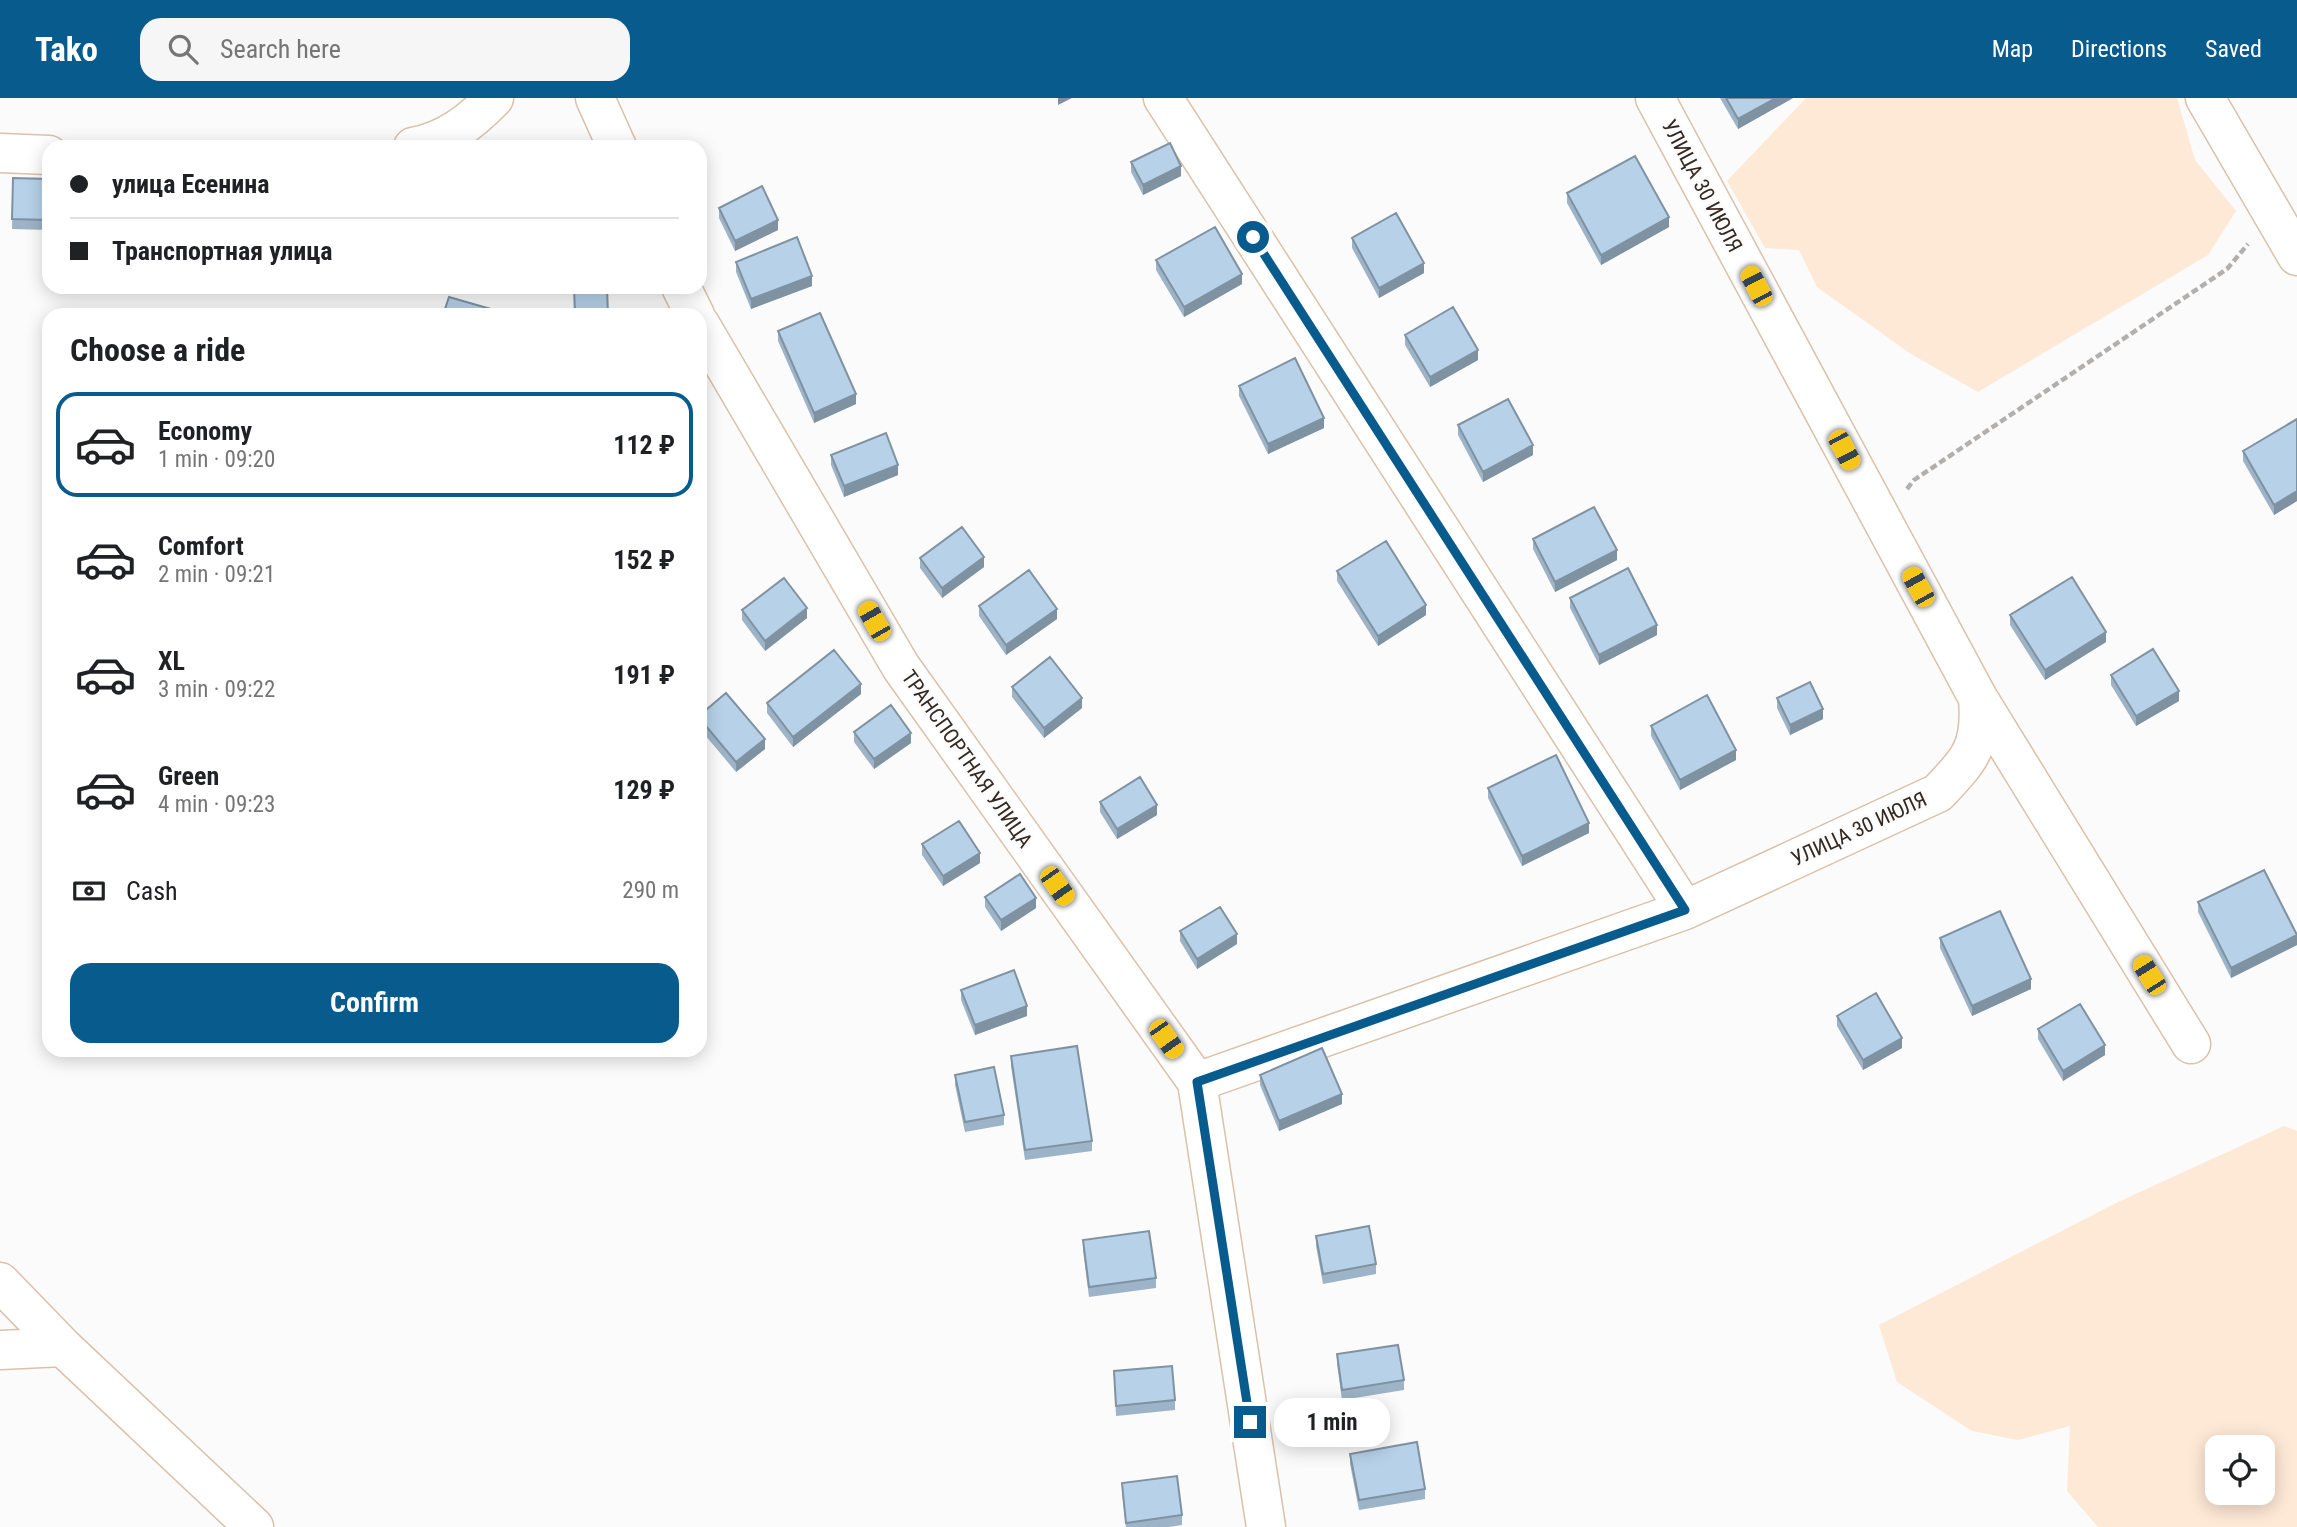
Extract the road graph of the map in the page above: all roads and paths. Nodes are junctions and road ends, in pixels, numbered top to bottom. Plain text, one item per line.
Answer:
1 (494, 98) edge
2 (595, 98) edge
3 (1163, 98) edge
4 (1655, 98) edge
5 (2205, 98) edge
6 (439, 140) edge
7 (614, 140) edge
8 (0, 153) edge
9 (42, 155) edge
10 (2273, 214) junction
11 (2297, 256) edge
12 (707, 336) edge
13 (1882, 521) junction
14 (1978, 698) junction
15 (1685, 910) junction
16 (2191, 1045) dead end
17 (1197, 1082) junction
18 (0, 1282) edge
19 (63, 1347) junction
20 (0, 1350) edge
21 (254, 1527) edge
22 (1266, 1527) edge

1 - 6 street
2 - 7 street
3 - 15 street
4 - 13 street, УЛИЦА 30 ИЮЛЯ
5 - 10 street
8 - 9 street
10 - 11 street
10 - 13 path
12 - 17 street, ТРАНСПОРТНАЯ УЛИЦА
13 - 14 street, УЛИЦА 30 ИЮЛЯ
14 - 15 street, УЛИЦА 30 ИЮЛЯ
14 - 16 street
15 - 17 street, УЛИЦА 30 ИЮЛЯ
17 - 22 street, ТРАНСПОРТНАЯ УЛИЦА
18 - 19 street
19 - 20 street
19 - 21 street

